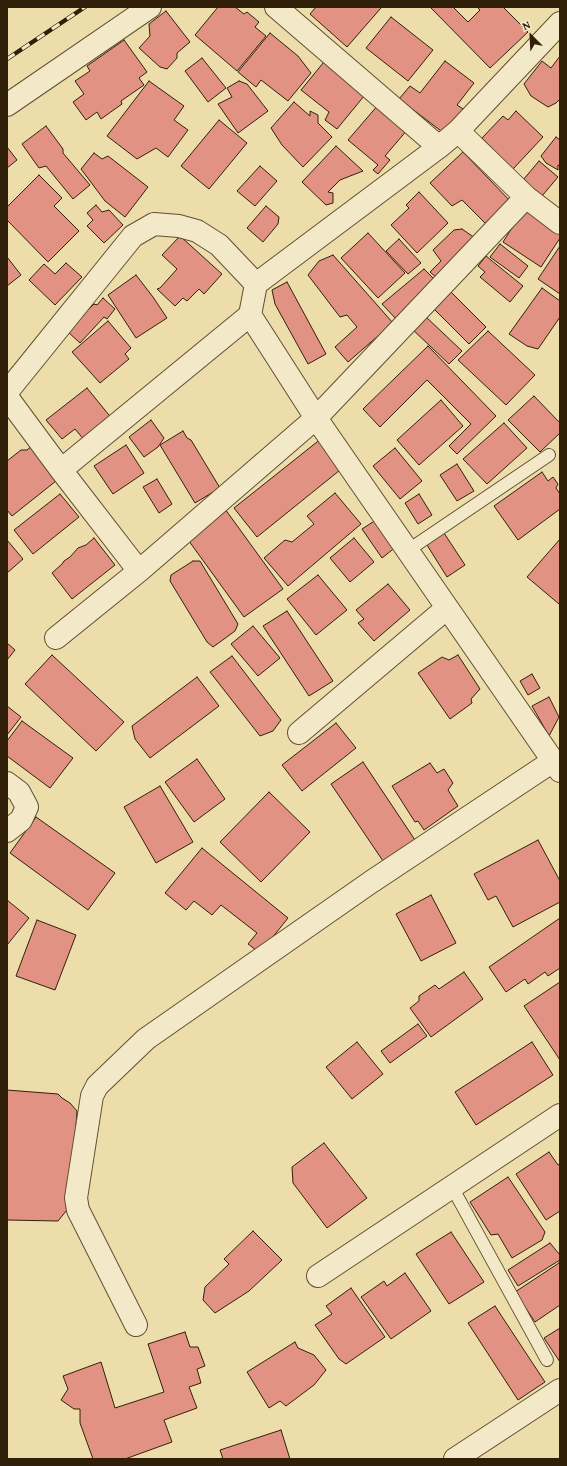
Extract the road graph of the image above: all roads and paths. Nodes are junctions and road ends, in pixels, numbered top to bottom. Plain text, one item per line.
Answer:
1 (150, 7) edge
2 (276, 7) edge
3 (560, 23) edge
4 (7, 106) edge
5 (458, 131) junction
6 (439, 147) junction
7 (526, 198) junction
8 (560, 224) edge
9 (256, 284) junction
10 (250, 315) junction
11 (7, 392) edge
12 (7, 397) edge
13 (316, 418) junction
14 (549, 455) dead end
15 (61, 470) junction
16 (407, 550) junction
17 (139, 571) junction
18 (447, 608) junction
19 (56, 638) dead end
20 (299, 733) dead end
21 (556, 766) edge
22 (7, 783) edge
23 (7, 831) edge
24 (560, 1115) edge
25 (452, 1187) junction
26 (318, 1276) dead end
27 (136, 1325) dead end
28 (548, 1360) dead end
29 (560, 1390) edge
30 (455, 1459) edge

1 - 4 street
2 - 6 street
3 - 5 street
5 - 6 street
5 - 7 street
6 - 9 street
7 - 8 street
7 - 13 street
9 - 10 street
9 - 11 street
10 - 13 street
10 - 15 street
12 - 15 street
13 - 16 street
13 - 17 street
14 - 16 lane
15 - 17 street
16 - 18 street
17 - 19 street
18 - 20 street
18 - 21 street
21 - 27 street
22 - 23 street
24 - 25 street
25 - 26 street
25 - 28 lane
29 - 30 street

